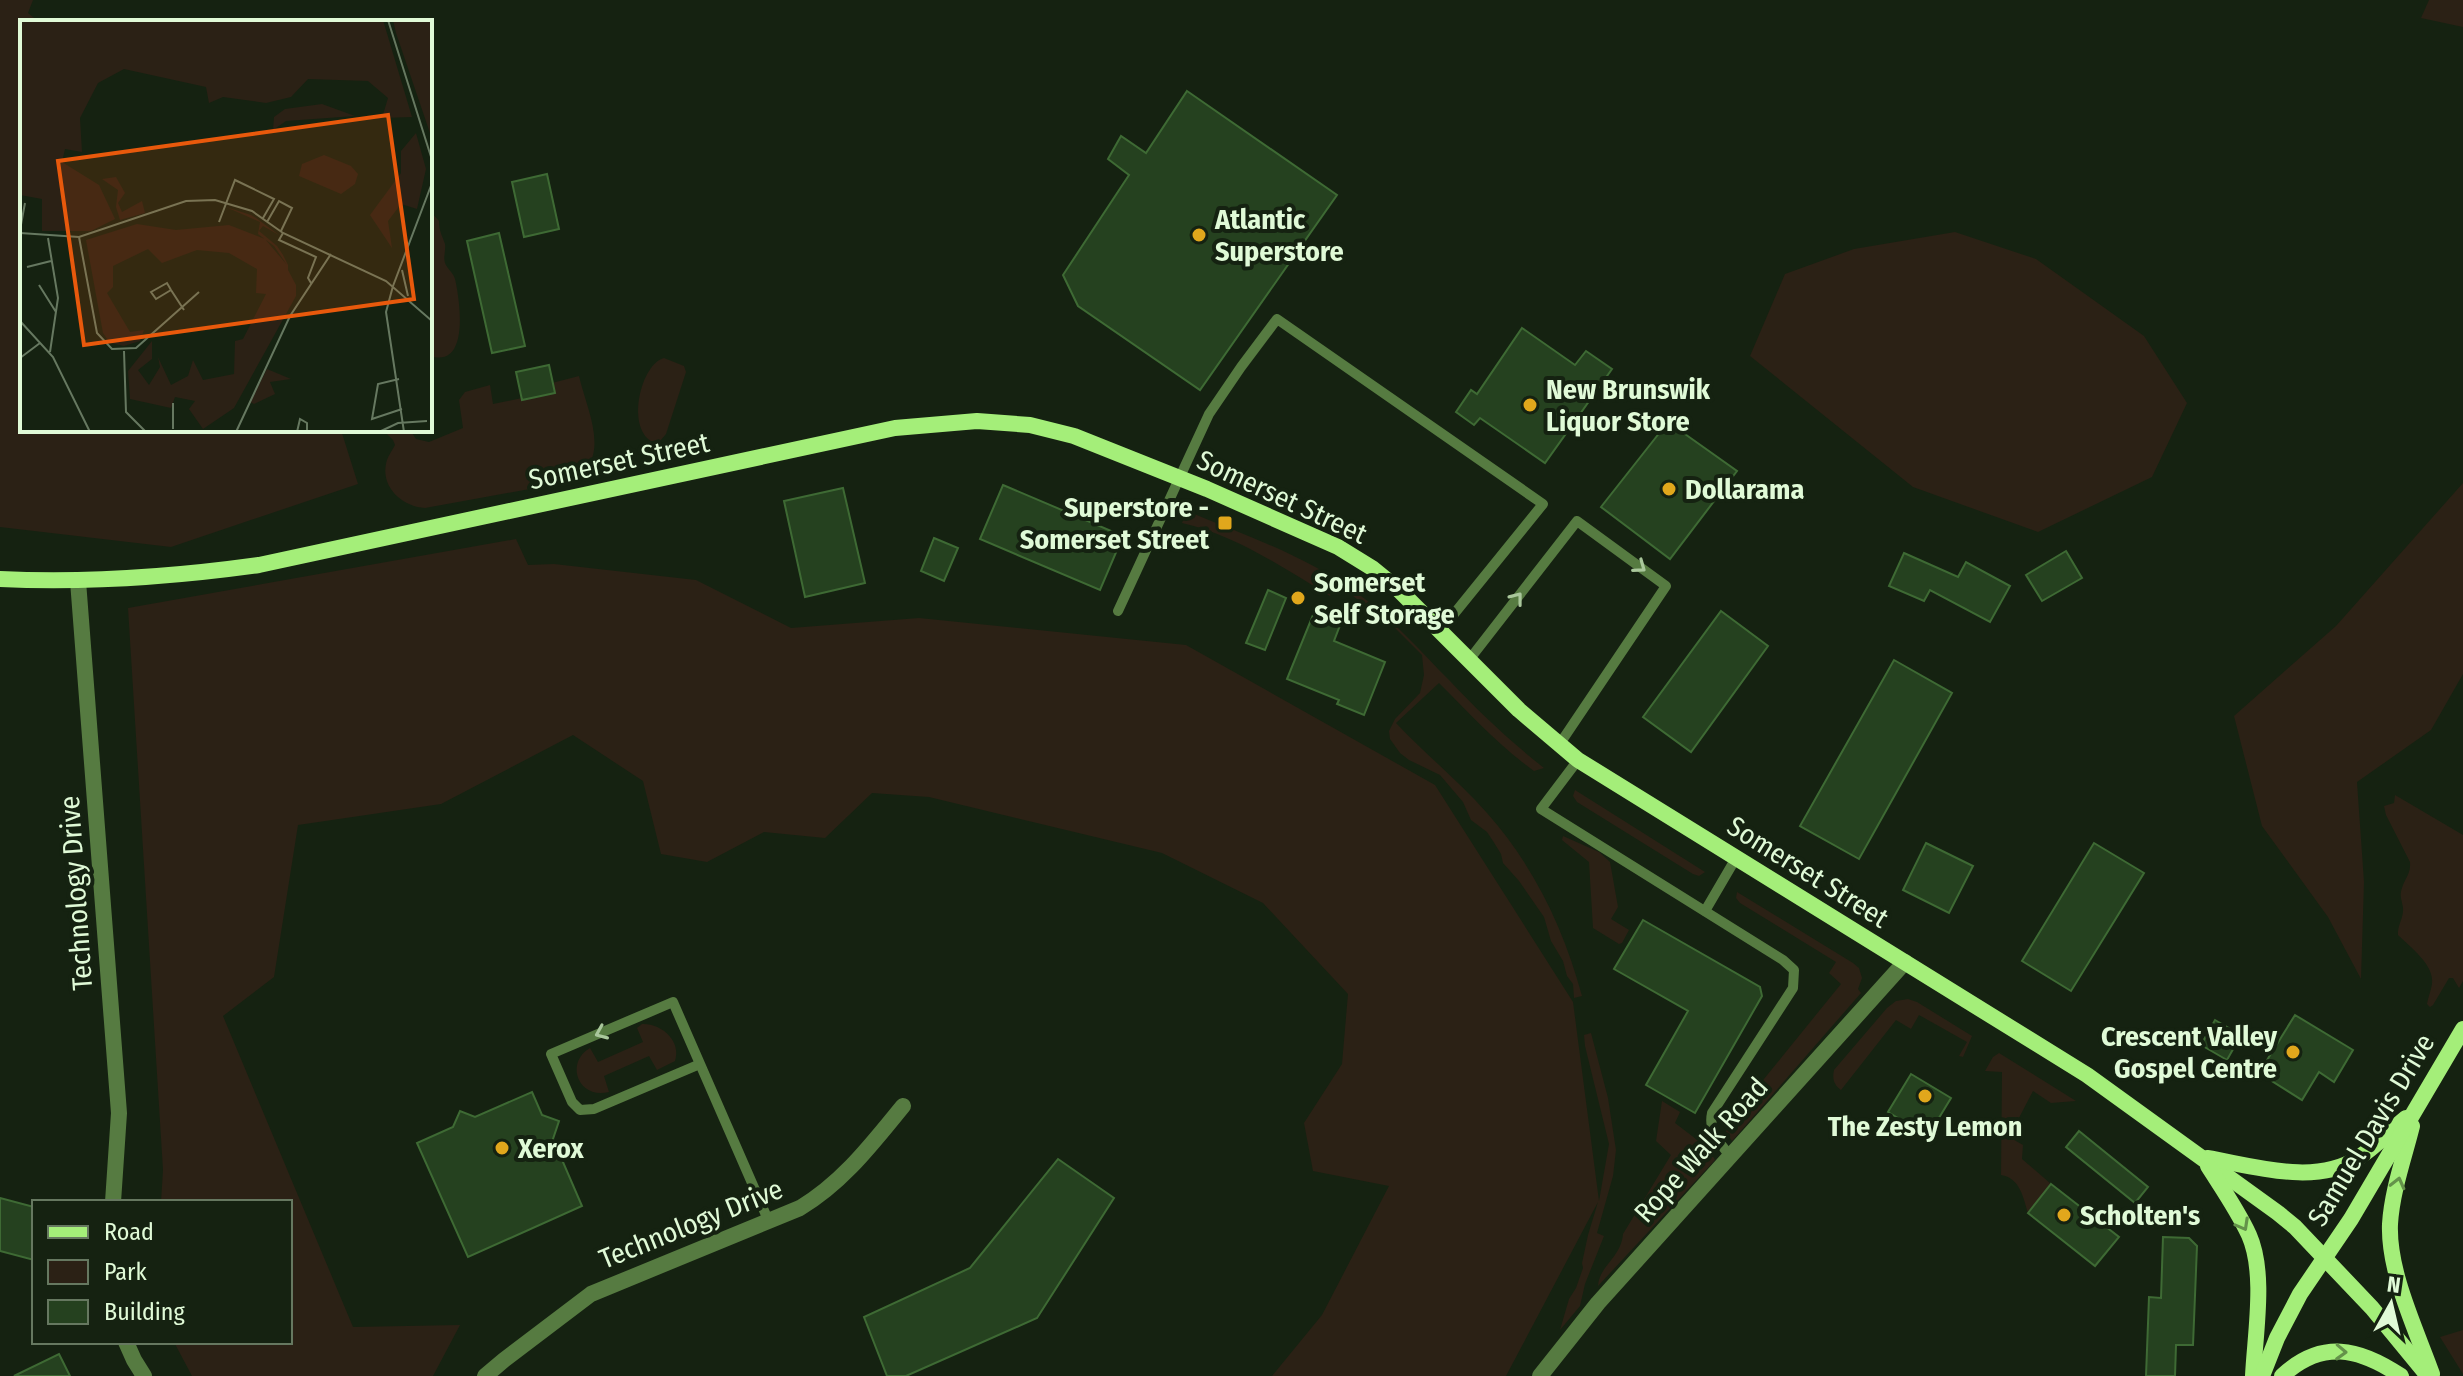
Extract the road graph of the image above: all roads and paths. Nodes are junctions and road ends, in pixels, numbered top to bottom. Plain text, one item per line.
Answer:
1 (1180, 478) junction
2 (0, 579) edge
3 (78, 581) junction
4 (1118, 611) dead end
5 (1441, 630) junction
6 (1469, 660) junction
7 (1559, 745) junction
8 (1578, 760) junction
9 (1736, 858) junction
10 (1705, 911) junction
11 (1905, 962) junction
12 (2463, 1029) edge
13 (700, 1064) junction
14 (903, 1106) dead end
15 (2416, 1109) junction
16 (1730, 1156) junction
17 (2203, 1157) junction
18 (113, 1200) edge
19 (769, 1222) junction
20 (2324, 1258) junction
21 (127, 1344) edge
22 (144, 1376) edge
23 (485, 1376) edge
24 (1540, 1376) edge
25 (2253, 1376) edge
26 (2262, 1376) edge
27 (2282, 1376) edge
28 (2401, 1376) edge
29 (2431, 1376) edge

1 - 3 main road, Somerset Street
1 - 4 lane
1 - 5 main road, Somerset Street
1 - 5 lane
2 - 3 main road, Somerset Street
3 - 18 street, Technology Drive
5 - 6 main road, Somerset Street
6 - 7 main road, Somerset Street
6 -> 7 lane
7 - 8 main road, Somerset Street
8 - 9 main road, Somerset Street
8 - 10 lane
9 - 10 lane
9 - 11 main road, Somerset Street
10 - 16 lane
11 - 16 street, Rope Walk Road
11 - 17 main road, Somerset Street
12 - 15 main road, Samuel Davis Drive
13 -> 13 lane
13 - 19 lane
14 - 19 street, Technology Drive
15 - 17 main road
15 - 20 main road, Samuel Davis Drive
29 -> 15 main road
16 - 24 street, Rope Walk Road
17 - 20 main road, Somerset Street
17 -> 25 main road
19 - 23 street, Technology Drive
20 - 26 main road, Samuel Davis Drive
20 - 29 main road, Somerset Street
21 - 22 street
27 -> 28 main road

